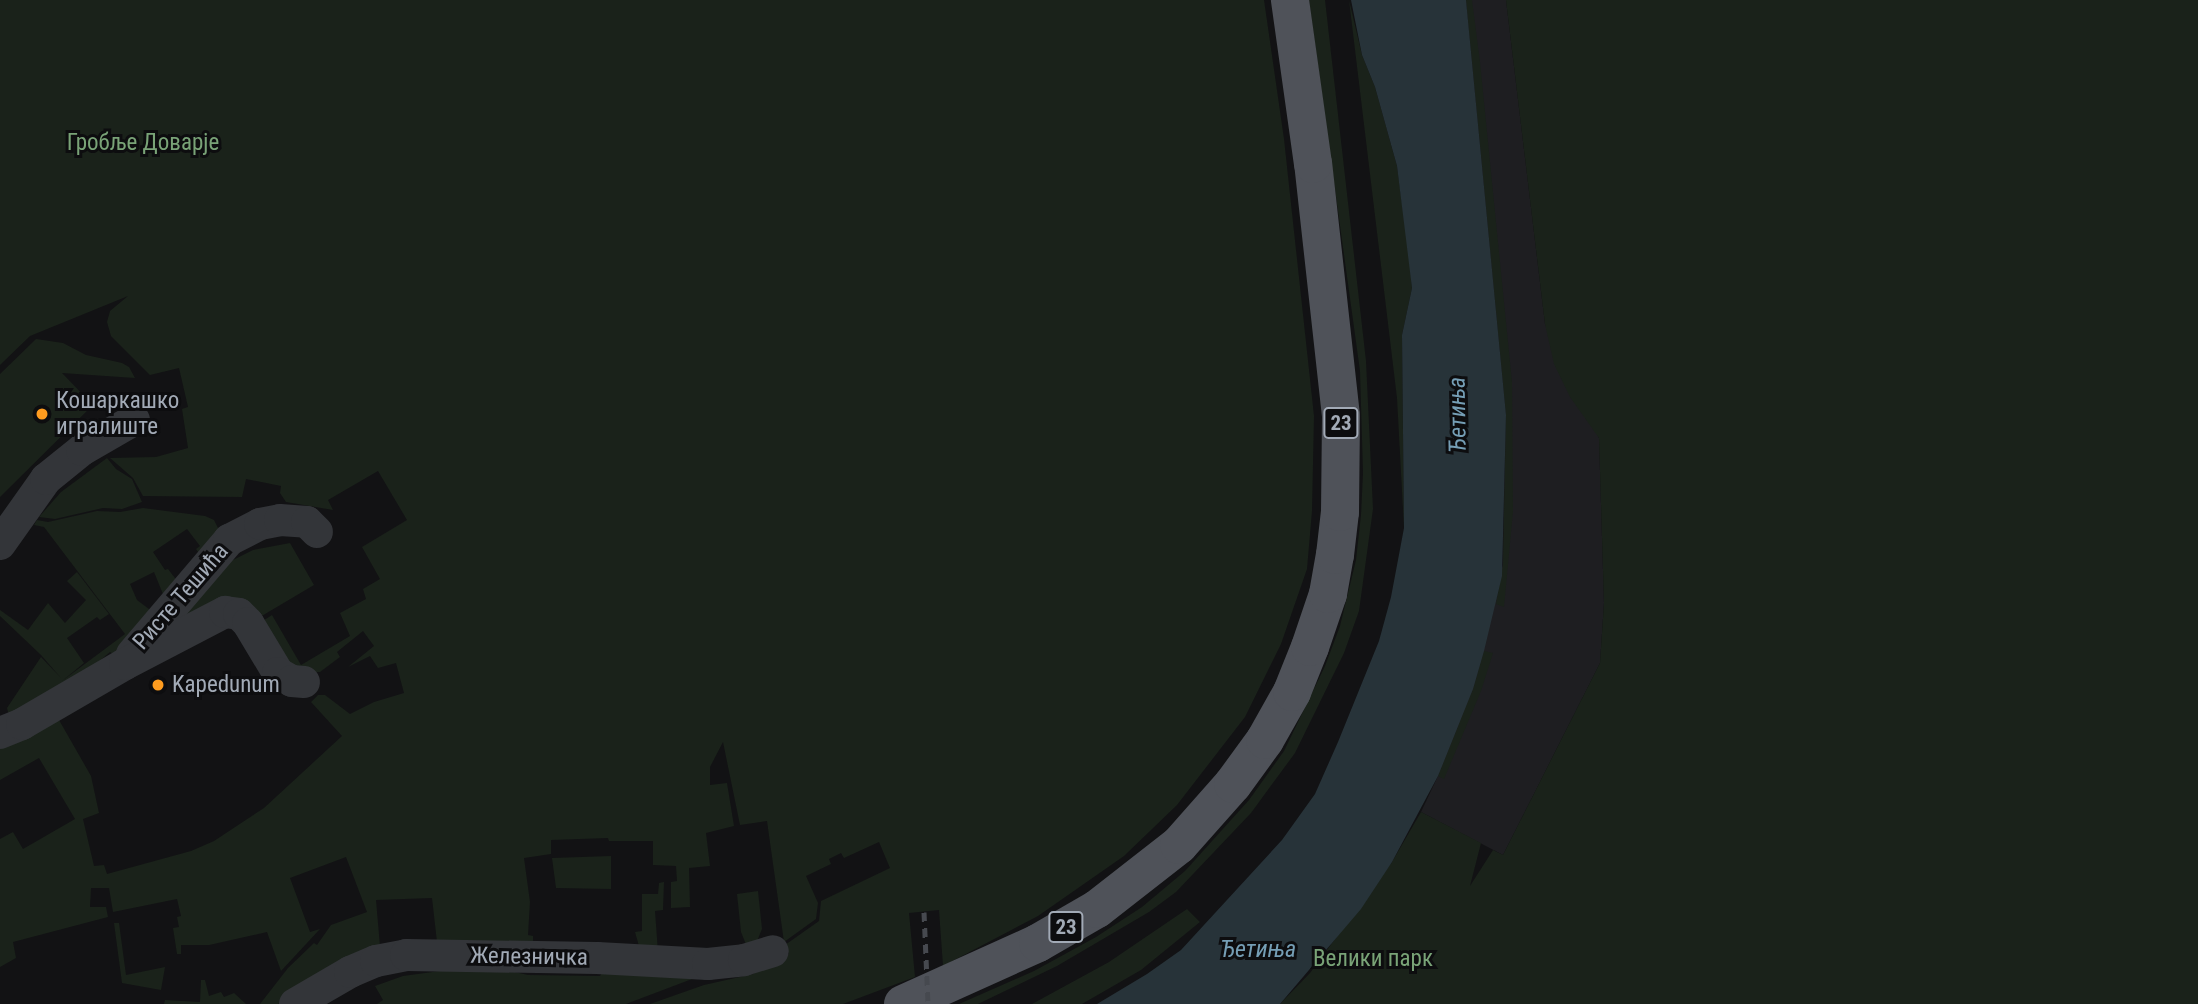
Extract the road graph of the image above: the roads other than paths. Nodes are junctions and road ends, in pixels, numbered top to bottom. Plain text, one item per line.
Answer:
1 (1290, 0) edge
2 (134, 420) dead end
3 (317, 531) dead end
4 (0, 544) edge
5 (125, 664) junction
6 (304, 682) dead end
7 (0, 733) edge
8 (773, 951) dead end
9 (295, 1004) edge
10 (902, 1004) edge

1 - 10 main road, 23
2 - 4 street
3 - 5 street, Ристе Тешића
5 - 6 street, Ристе Тешића
5 - 7 street, Ристе Тешића
8 - 9 street, Железничка

